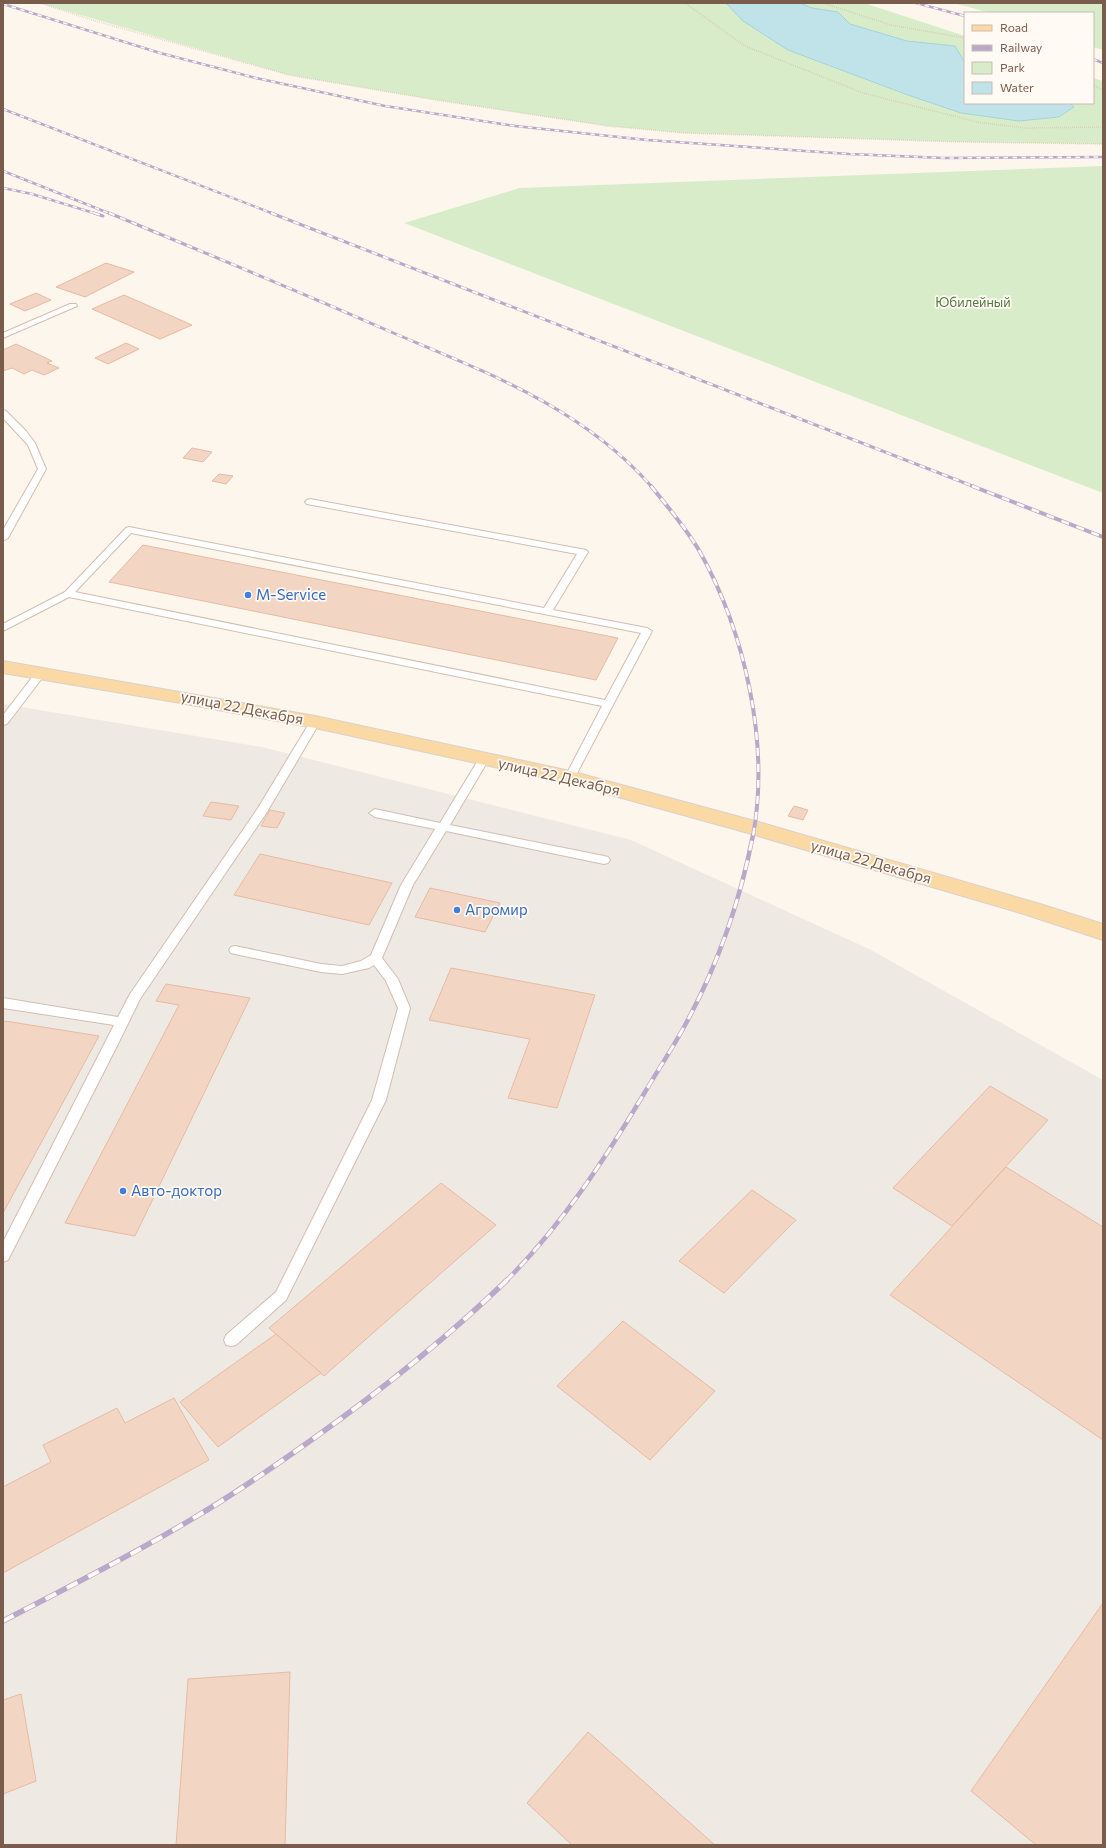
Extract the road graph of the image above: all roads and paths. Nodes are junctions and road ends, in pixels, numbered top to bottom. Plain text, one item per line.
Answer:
1 (40, 3) edge
2 (685, 3) edge
3 (823, 3) edge
4 (964, 38) edge
5 (1094, 86) edge
6 (1103, 90) edge
7 (1103, 127) edge
8 (1103, 144) edge
9 (73, 306) dead end
10 (3, 336) edge
11 (3, 413) edge
12 (310, 502) dead end
13 (3, 538) edge
14 (68, 594) junction
15 (547, 611) junction
16 (3, 628) edge
17 (3, 667) edge
18 (41, 673) junction
19 (608, 704) junction
20 (3, 722) edge
21 (314, 722) junction
22 (484, 759) junction
23 (570, 777) junction
24 (375, 813) dead end
25 (444, 827) junction
26 (604, 860) dead end
27 (1103, 932) edge
28 (234, 950) dead end
29 (376, 958) junction
30 (3, 1003) edge
31 (123, 1022) junction
32 (3, 1256) edge
33 (231, 1340) dead end

1 - 8 path
2 - 7 path
3 - 4 path
5 - 6 path
9 - 10 lane
11 - 13 lane
12 - 15 lane
14 - 15 lane
14 - 16 lane
14 - 19 lane
15 - 19 lane
17 - 18 main road, улица 22 Декабря
18 - 20 lane
18 - 21 main road, улица 22 Декабря
19 - 23 lane
21 - 22 main road, улица 22 Декабря
21 - 31 lane
22 - 23 main road, улица 22 Декабря
22 - 25 lane
23 - 27 main road, улица 22 Декабря
24 - 25 lane
25 - 26 lane
25 - 29 lane
28 - 29 lane
29 - 33 lane
30 - 31 lane
31 - 32 lane

